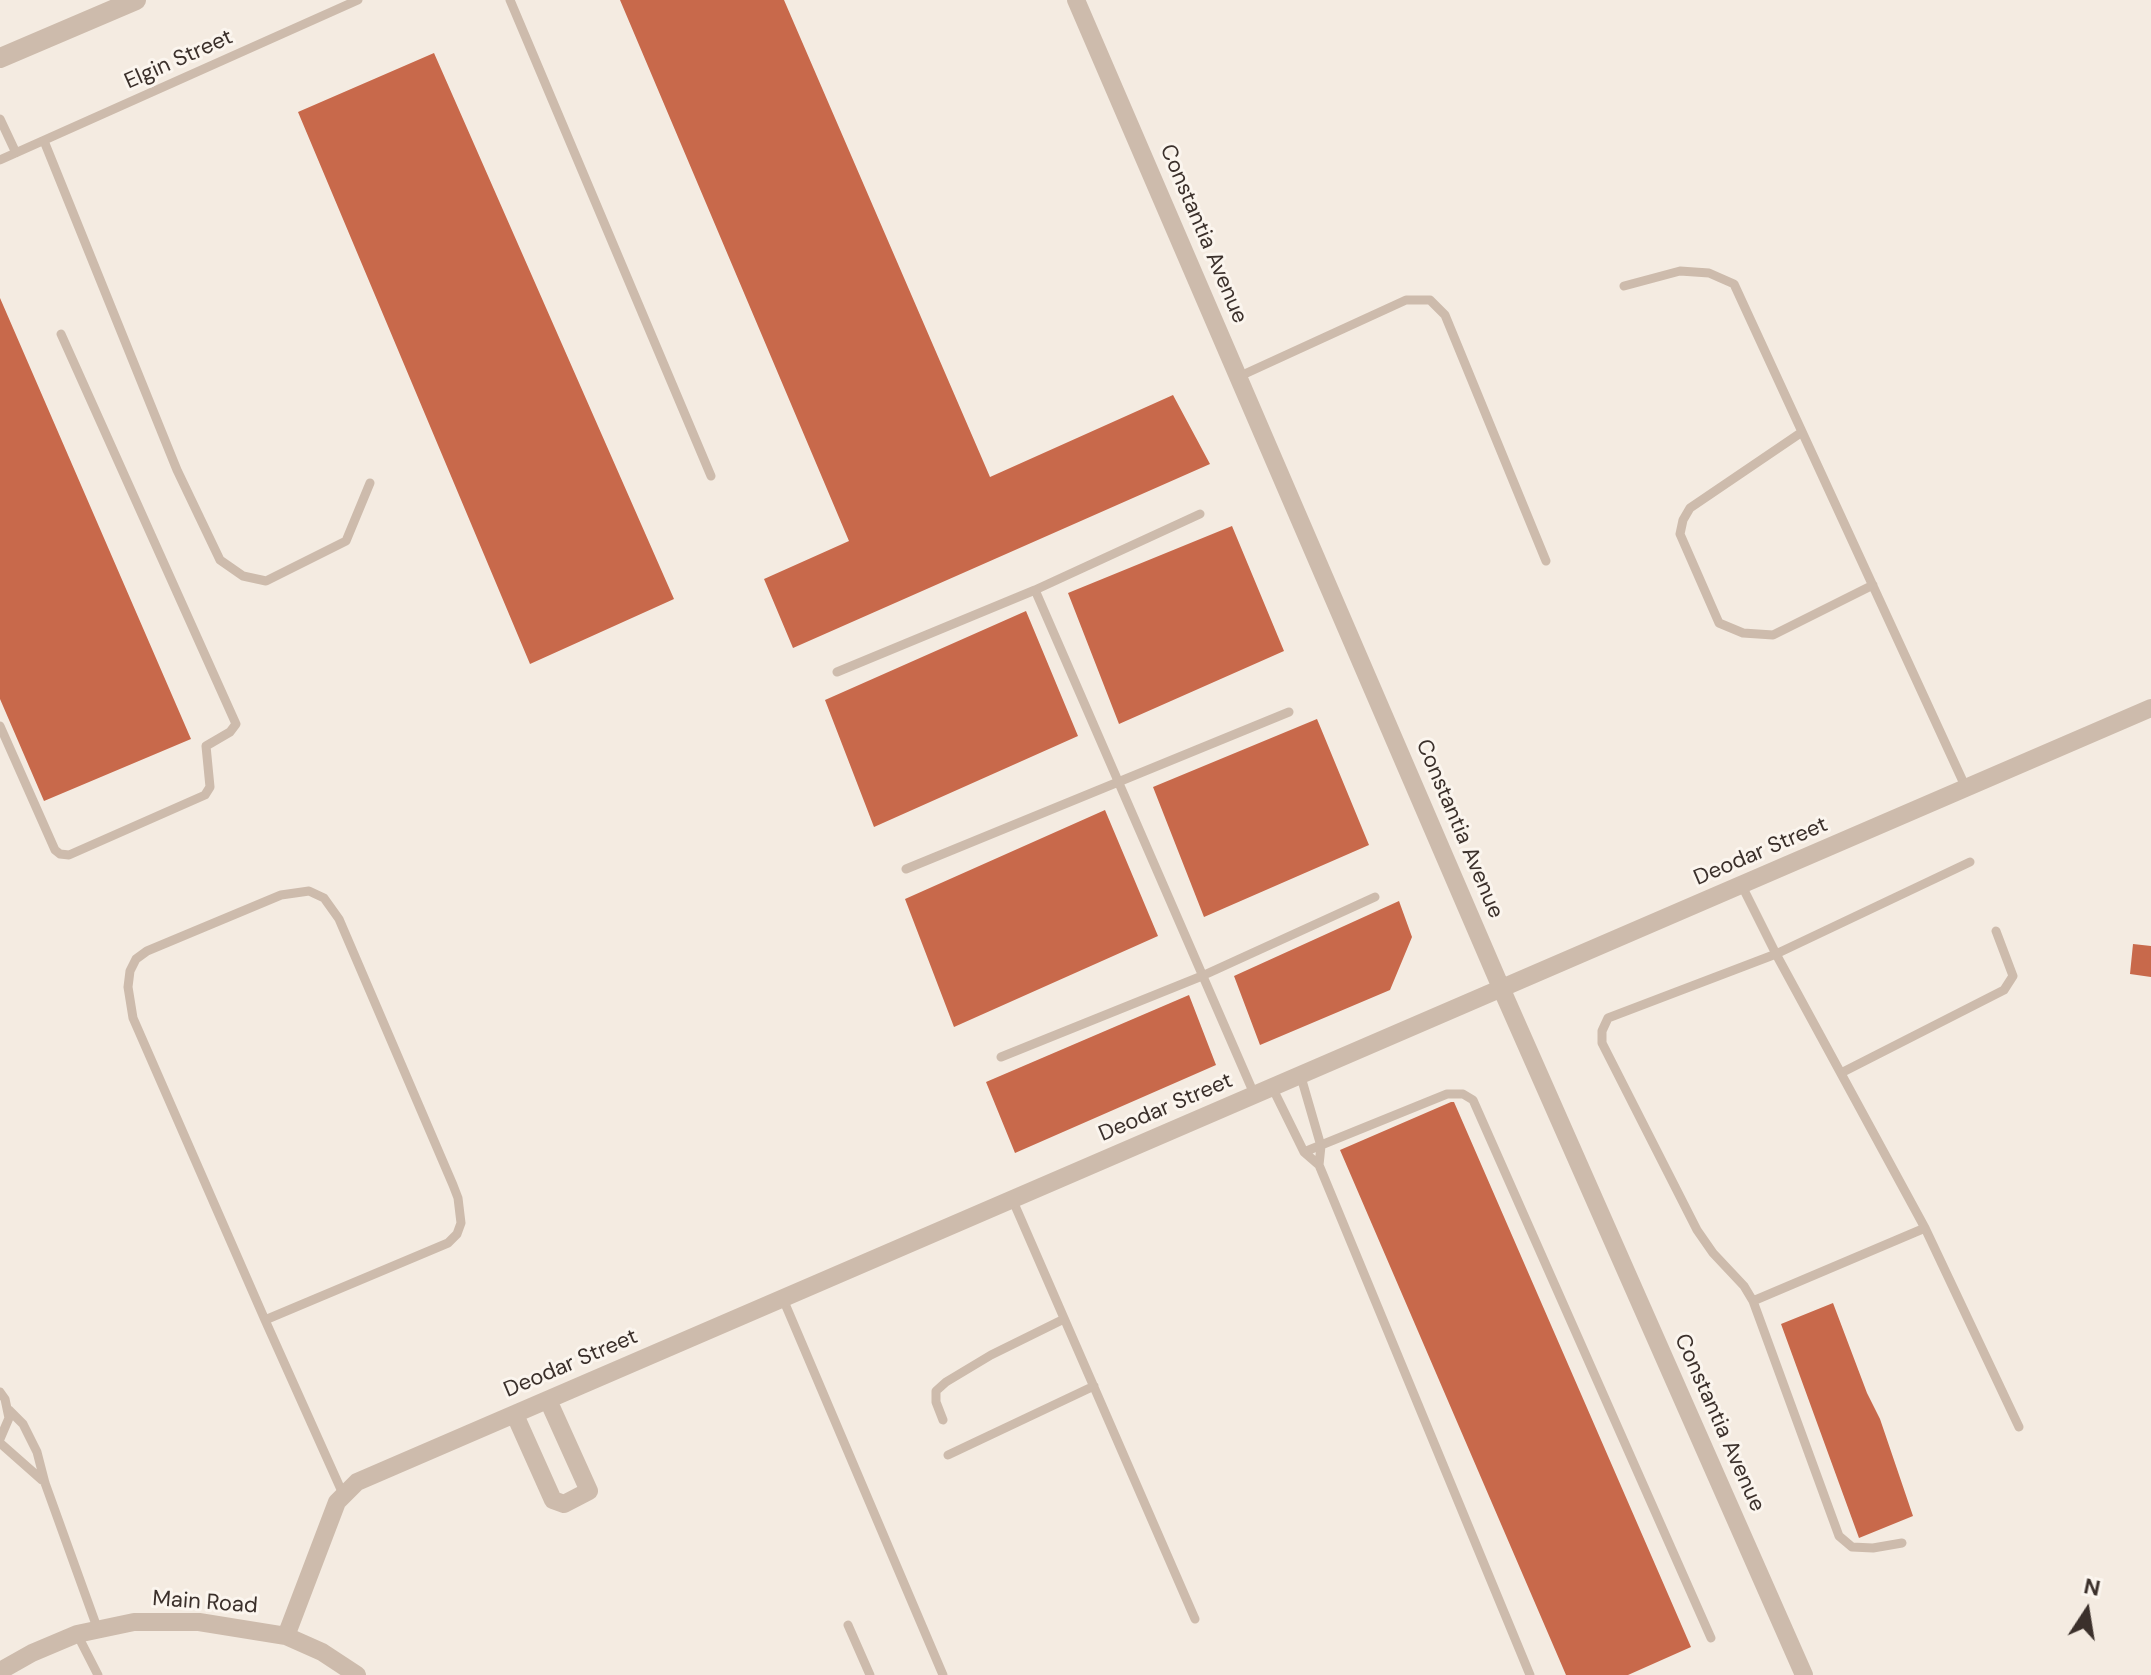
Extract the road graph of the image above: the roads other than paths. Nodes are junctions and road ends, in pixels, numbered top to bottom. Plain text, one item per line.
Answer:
1 (136, 0) edge
2 (358, 0) edge
3 (510, 0) edge
4 (1076, 0) edge
5 (0, 58) edge
6 (0, 119) edge
7 (44, 141) junction
8 (16, 153) junction
9 (0, 160) edge
10 (1624, 286) dead end
11 (61, 334) dead end
12 (1238, 377) junction
13 (1802, 432) junction
14 (711, 476) dead end
15 (370, 483) dead end
16 (1200, 514) dead end
17 (1546, 561) dead end
18 (1873, 585) junction
19 (1035, 590) junction
20 (837, 672) dead end
21 (2151, 708) edge
22 (1289, 712) dead end
23 (0, 726) edge
24 (1119, 783) junction
25 (1966, 789) junction
26 (1970, 862) dead end
27 (906, 869) dead end
28 (1742, 886) junction
29 (1375, 897) dead end
30 (1996, 931) dead end
31 (1776, 954) junction
32 (1202, 976) junction
33 (1502, 990) junction
34 (1001, 1057) dead end
35 (1841, 1073) junction
36 (1301, 1077) junction
37 (1273, 1089) junction
38 (1255, 1096) junction
39 (1321, 1146) junction
40 (1304, 1152) junction
41 (1319, 1165) junction
42 (1013, 1201) junction
43 (1925, 1228) junction
44 (783, 1299) junction
45 (1753, 1301) junction
46 (1064, 1319) junction
47 (265, 1320) junction
48 (1094, 1386) junction
49 (0, 1392) edge
50 (548, 1400) junction
51 (9, 1410) junction
52 (515, 1415) junction
53 (943, 1420) dead end
54 (2019, 1427) dead end
55 (0, 1441) edge
56 (948, 1455) dead end
57 (45, 1483) junction
58 (343, 1494) junction
59 (1902, 1543) dead end
60 (1195, 1619) dead end
61 (848, 1625) dead end
62 (98, 1630) junction
63 (77, 1634) junction
64 (286, 1636) junction
65 (1711, 1638) dead end
66 (0, 1671) edge
67 (98, 1675) edge
68 (357, 1675) edge
69 (870, 1675) edge
70 (943, 1675) edge
71 (1530, 1675) edge
72 (1804, 1675) edge

1 - 5 street
2 - 7 lane, Elgin Street
3 - 14 lane
4 - 12 street, Constantia Avenue
6 - 8 lane
7 - 8 lane, Elgin Street
7 - 15 lane
8 - 9 lane, Elgin Street
10 - 13 lane
11 - 23 lane
12 - 17 lane
12 - 33 street, Constantia Avenue
13 - 18 lane
13 - 18 lane
16 - 19 lane
18 - 25 lane
19 - 20 lane
19 - 24 lane
21 - 25 street, Deodar Street
22 - 24 lane
24 - 27 lane
24 - 32 lane
25 - 28 street, Deodar Street
26 - 31 lane
28 - 31 lane
28 - 33 street, Deodar Street
29 - 32 lane
30 - 35 lane
31 - 35 lane
31 - 45 lane
32 - 34 lane
32 - 38 lane
33 - 36 street, Deodar Street
33 - 72 street, Constantia Avenue
35 - 43 lane
36 - 37 street, Deodar Street
36 - 39 lane
37 - 38 street, Deodar Street
37 - 40 lane
38 - 42 street, Deodar Street
39 - 40 lane
39 - 41 lane
39 - 65 lane
40 - 41 lane
41 - 71 lane
42 - 44 street, Deodar Street
42 - 46 lane
43 - 45 lane
43 - 54 lane
44 - 50 street, Deodar Street
44 - 70 lane
45 - 59 lane
46 - 48 lane
46 - 53 lane
47 - 47 lane
47 - 58 lane
48 - 56 lane
48 - 60 lane
49 - 51 lane
50 - 52 street, Deodar Street
50 - 52 street
51 - 55 lane
51 - 57 lane
52 - 58 street, Deodar Street
55 - 57 lane
57 - 62 lane
58 - 64 street
61 - 69 lane
62 - 63 street, Main Road
62 - 64 street, Main Road
63 - 66 street, Main Road
63 - 67 lane
64 - 68 street, Main Road

